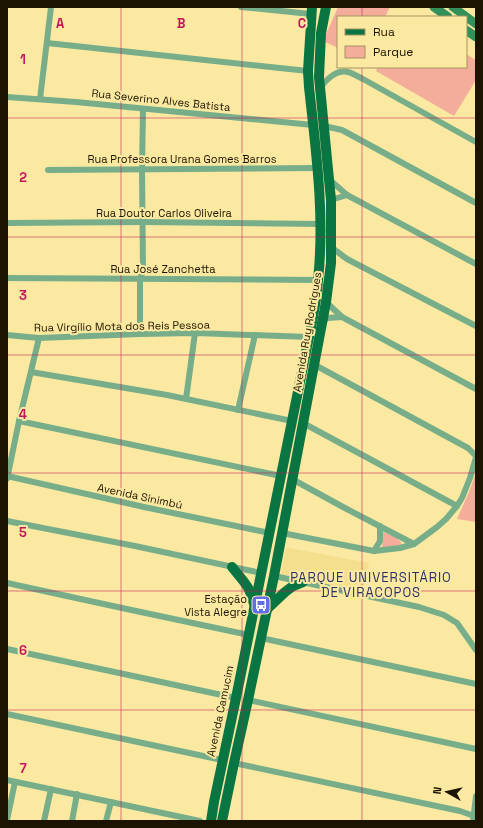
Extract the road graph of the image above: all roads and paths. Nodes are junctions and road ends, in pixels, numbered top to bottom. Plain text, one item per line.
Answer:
1 (51, 7) edge
2 (241, 7) edge
3 (326, 7) edge
4 (434, 7) edge
5 (453, 7) edge
6 (311, 11) edge
7 (447, 16) edge
8 (465, 16) edge
9 (467, 17) edge
10 (476, 24) edge
11 (467, 31) edge
12 (476, 37) edge
13 (47, 43) junction
14 (308, 71) junction
15 (320, 88) junction
16 (7, 97) edge
17 (40, 99) junction
18 (144, 108) junction
19 (313, 125) junction
20 (324, 126) junction
21 (476, 142) edge
22 (317, 168) junction
23 (142, 169) junction
24 (48, 170) dead end
25 (330, 180) junction
26 (347, 195) junction
27 (331, 200) junction
28 (476, 203) edge
29 (143, 222) junction
30 (7, 223) edge
31 (320, 224) junction
32 (331, 247) junction
33 (347, 259) junction
34 (331, 263) junction
35 (476, 264) edge
36 (7, 278) edge
37 (140, 279) junction
38 (318, 280) junction
39 (326, 302) junction
40 (342, 317) junction
41 (323, 321) junction
42 (476, 326) edge
43 (195, 333) junction
44 (140, 334) junction
45 (7, 335) edge
46 (255, 335) junction
47 (309, 337) junction
48 (320, 337) junction
49 (39, 338) junction
50 (315, 365) junction
51 (31, 372) junction
52 (476, 389) edge
53 (186, 399) junction
54 (238, 410) junction
55 (19, 421) junction
56 (292, 421) junction
57 (303, 423) junction
58 (476, 457) edge
59 (281, 476) junction
60 (7, 478) edge
61 (292, 479) junction
62 (457, 506) junction
63 (7, 521) edge
64 (380, 526) junction
65 (270, 533) junction
66 (282, 533) junction
67 (414, 544) junction
68 (374, 551) junction
69 (232, 567) junction
70 (261, 573) junction
71 (274, 576) junction
72 (303, 582) junction
73 (7, 583) edge
74 (255, 607) junction
75 (267, 609) junction
76 (249, 635) junction
77 (261, 638) junction
78 (7, 649) edge
79 (476, 650) edge
80 (476, 684) edge
81 (236, 698) junction
82 (248, 700) junction
83 (7, 714) edge
84 (476, 749) edge
85 (222, 760) junction
86 (234, 763) junction
87 (7, 780) edge
88 (15, 782) junction
89 (51, 789) junction
90 (78, 794) junction
91 (476, 796) edge
92 (111, 802) junction
93 (473, 818) edge
94 (7, 820) edge
95 (44, 821) edge
96 (72, 821) edge
97 (106, 821) edge
98 (200, 821) edge
99 (211, 821) edge
100 (222, 821) edge

1 - 13 street
2 - 6 street
3 - 15 main road, Avenida Ruy Rodrigues
4 - 7 main road
5 - 8 main road
6 - 14 main road, Avenida Ruy Rodrigues
9 - 10 main road
11 - 12 main road
13 - 14 street
13 - 17 street
14 - 19 main road, Avenida Ruy Rodrigues
15 - 20 main road, Avenida Ruy Rodrigues
15 - 21 street
16 - 17 street, Rua Severino Alves Batista
17 - 18 street, Rua Severino Alves Batista
18 - 19 street, Rua Severino Alves Batista
18 - 23 street
19 - 20 main road
19 - 22 main road, Avenida Ruy Rodrigues
20 - 25 main road, Avenida Ruy Rodrigues
20 - 28 street
22 - 23 street, Rua Professora Urana Gomes Barros
22 - 31 main road, Avenida Ruy Rodrigues
23 - 24 street, Rua Professora Urana Gomes Barros
23 - 29 street
25 - 26 street
25 - 27 main road, Avenida Ruy Rodrigues
26 - 27 street
26 - 35 street
27 - 32 main road, Avenida Ruy Rodrigues
29 - 30 street, Rua Doutor Carlos Oliveira
29 - 31 street, Rua Doutor Carlos Oliveira
29 - 37 street
31 - 38 main road, Avenida Ruy Rodrigues
32 - 33 street
32 - 34 main road, Avenida Ruy Rodrigues
33 - 34 street
33 - 42 street
34 - 39 main road, Avenida Ruy Rodrigues
36 - 37 street, Rua José Zanchetta
37 - 38 street, Rua José Zanchetta
37 - 44 street
38 - 47 main road, Avenida Ruy Rodrigues
39 - 40 street
39 - 41 main road, Avenida Ruy Rodrigues
40 - 41 street
40 - 52 street
41 - 48 main road, Avenida Ruy Rodrigues
43 - 44 street, Rua Virgílio Mota dos Reis Pessoa
43 - 46 street, Rua Virgílio Mota dos Reis Pessoa
43 - 53 street
44 - 49 street, Rua Virgílio Mota dos Reis Pessoa
45 - 49 street, Rua Virgílio Mota dos Reis Pessoa
46 - 47 street, Rua Virgílio Mota dos Reis Pessoa
46 - 54 street
47 - 48 main road
47 - 56 main road, Avenida Ruy Rodrigues
48 - 50 main road, Avenida Ruy Rodrigues
49 - 51 street
50 - 57 main road, Avenida Ruy Rodrigues
50 - 58 street
51 - 53 street
51 - 55 street
53 - 54 street
54 - 56 street
55 - 59 street
55 - 60 street
56 - 59 main road, Avenida Ruy Rodrigues
57 - 61 main road, Avenida Ruy Rodrigues
57 - 62 street
58 - 62 street
59 - 65 main road, Avenida Ruy Rodrigues
60 - 65 street, Avenida Sinimbú
61 - 64 street
61 - 66 main road, Avenida Ruy Rodrigues
62 - 67 street
63 - 69 street
64 - 67 street
64 - 68 street
65 - 66 main road
65 - 70 main road, Avenida Ruy Rodrigues
66 - 68 street
66 - 71 main road, Avenida Ruy Rodrigues
67 - 68 street
69 - 70 street
69 - 74 main road
70 - 71 main road
70 - 74 main road, Avenida Ruy Rodrigues
71 - 72 street
71 - 75 main road, Avenida Ruy Rodrigues
72 - 75 main road
72 - 79 street
73 - 76 street
74 - 76 main road, Avenida Camucim
75 - 77 main road
76 - 81 main road, Avenida Camucim
77 - 80 street
77 - 82 main road
78 - 81 street
81 - 82 main road
81 - 85 main road, Avenida Camucim
82 - 84 street
82 - 86 main road
83 - 85 street
85 - 99 main road, Avenida Camucim
86 - 93 street
86 - 100 main road
87 - 88 street
88 - 89 street
88 - 94 street
89 - 90 street
89 - 95 street
90 - 92 street
90 - 96 street
91 - 93 street
92 - 97 street
92 - 98 street

